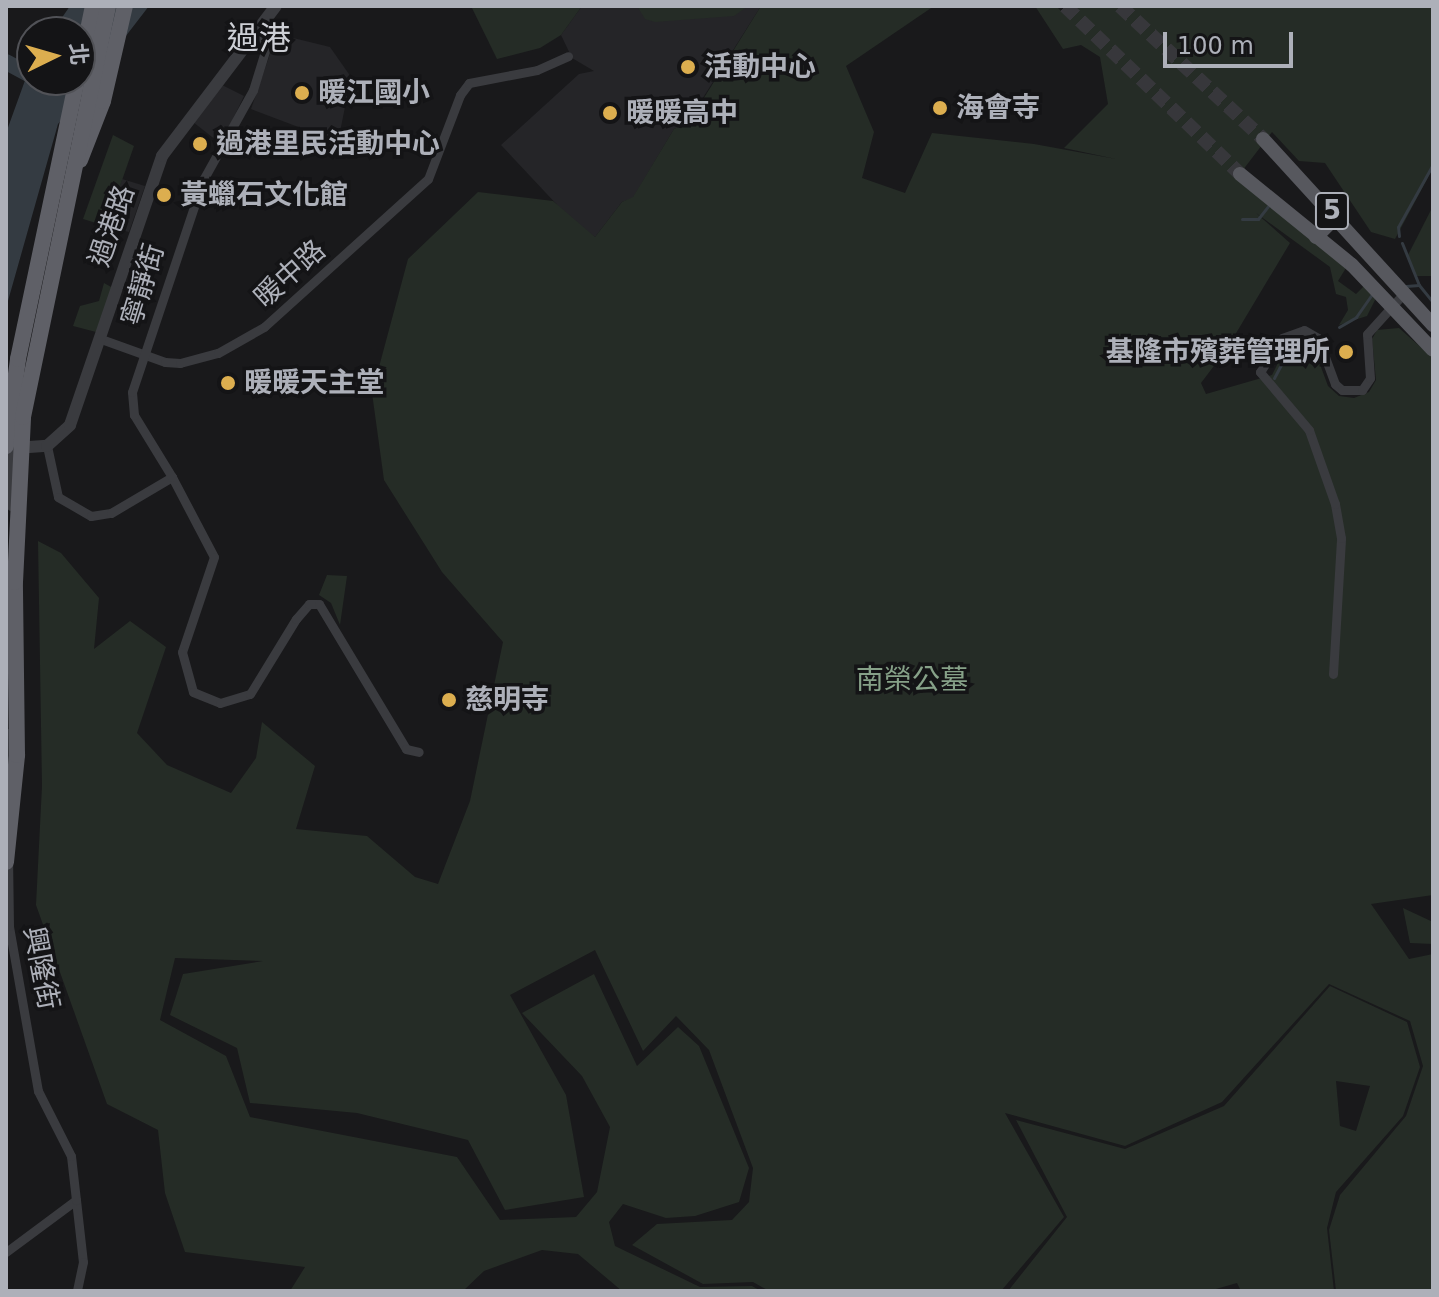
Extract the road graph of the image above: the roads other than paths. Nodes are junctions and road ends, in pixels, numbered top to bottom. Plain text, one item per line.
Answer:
1 (108, 6) edge
2 (125, 6) edge
3 (276, 6) edge
4 (259, 27) junction
5 (568, 56) dead end
6 (74, 96) edge
7 (1263, 139) tunnel mouth
8 (1240, 174) tunnel mouth
9 (73, 176) junction
10 (1337, 216) junction
11 (1348, 229) junction
12 (1316, 237) junction
13 (1330, 248) junction
14 (1405, 292) junction
15 (1391, 304) junction
16 (1433, 325) edge
17 (101, 339) junction
18 (1433, 350) edge
19 (145, 355) junction
20 (47, 446) junction
21 (8, 447) edge
22 (172, 477) junction
23 (1333, 674) dead end
24 (419, 752) dead end
25 (6, 862) edge
26 (76, 1200) junction
27 (6, 1252) edge
28 (77, 1291) edge

1 - 9 highway, bridge
2 - 9 highway, bridge
3 - 4 street, 過港路
4 - 17 street, 過港路
4 - 19 street, 寧靜街
5 - 19 street, 暖中路
6 - 21 highway
7 - 10 main road, 5
8 - 12 main road, 5
9 - 25 highway, bridge
10 - 11 main road, 5
10 - 12 main road, 5
11 - 13 main road
11 - 14 main road, 5
12 - 13 main road, 5
13 - 15 main road, 5
14 - 15 street
14 - 16 main road, 5
15 - 18 main road, 5
15 - 23 street
17 - 19 street, 暖中路
17 - 20 street, 過港路
19 - 22 street, 寧靜街
20 - 21 street
20 - 22 street
21 - 26 street, 興隆街
22 - 24 street
26 - 27 street
26 - 28 street, 興隆街

